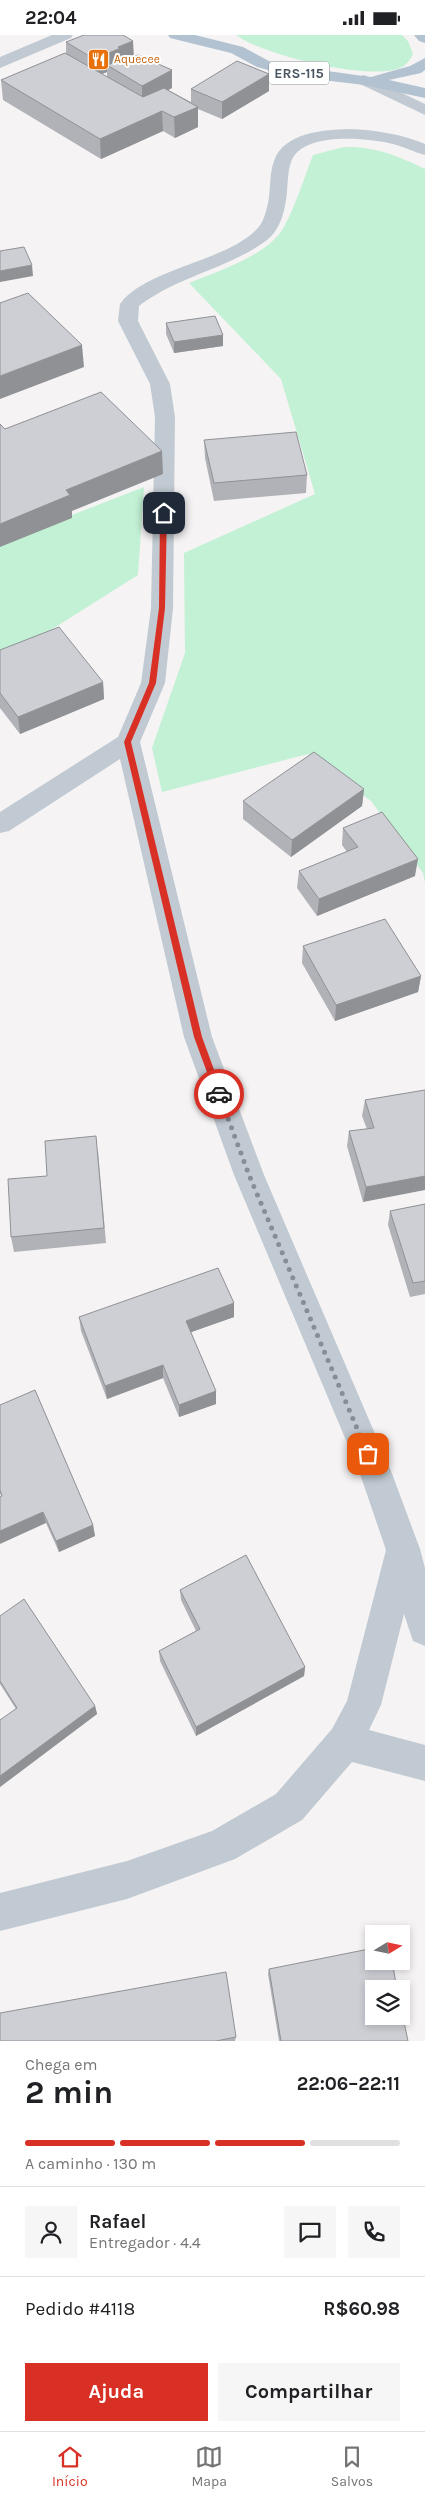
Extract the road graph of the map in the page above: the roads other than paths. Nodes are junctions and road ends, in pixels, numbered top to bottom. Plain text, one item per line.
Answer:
1 (65, 35) edge
2 (176, 35) edge
3 (219, 35) edge
4 (422, 35) edge
5 (425, 38) edge
6 (237, 50) junction
7 (0, 63) edge
8 (425, 63) edge
9 (425, 76) edge
10 (364, 80) junction
11 (425, 93) edge
12 (425, 110) edge
13 (425, 150) edge
14 (128, 742) junction
15 (0, 824) edge
16 (403, 1549) junction
17 (425, 1629) edge
18 (345, 1742) junction
19 (425, 1763) edge
20 (0, 1912) edge

1 - 7 street
2 - 6 main road, ERS-115
3 - 6 main road
4 - 5 main road
6 - 10 main road, ERS-115
8 - 10 main road
9 - 10 main road
10 - 11 main road, ERS-115
10 - 12 street
13 - 14 street
14 - 15 street
14 - 16 street
16 - 17 street
16 - 18 street
18 - 19 street
18 - 20 street

